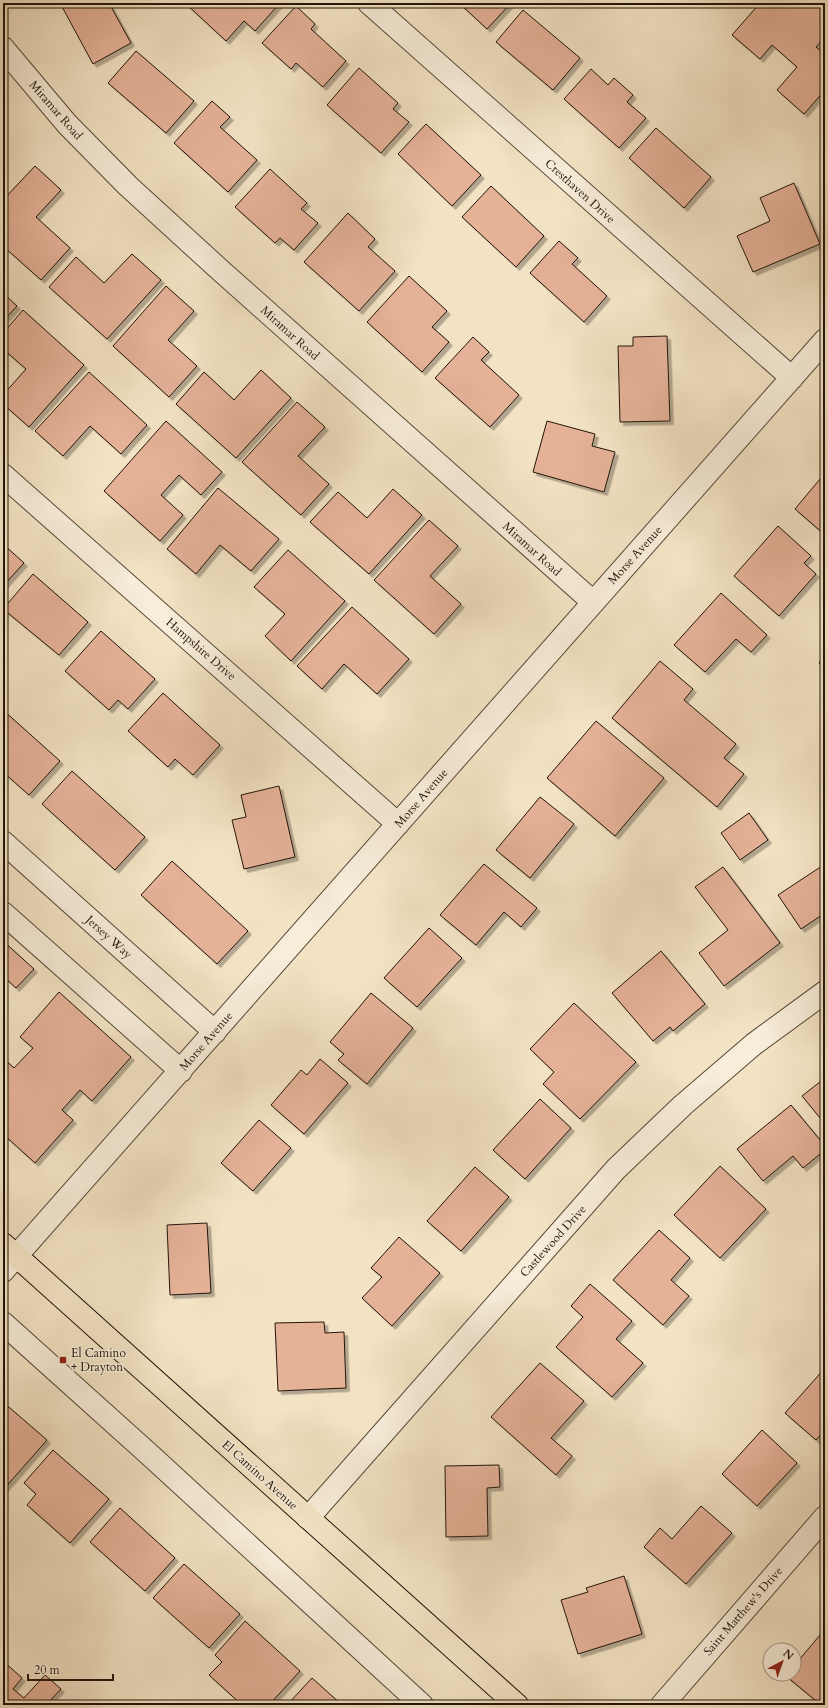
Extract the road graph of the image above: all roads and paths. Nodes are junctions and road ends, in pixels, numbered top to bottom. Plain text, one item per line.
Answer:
1 (369, 3) edge
2 (3, 48) edge
3 (825, 340) edge
4 (792, 378) junction
5 (3, 475) edge
6 (593, 602) junction
7 (398, 824) junction
8 (3, 842) edge
9 (3, 913) edge
10 (825, 992) edge
11 (215, 1032) junction
12 (181, 1071) junction
13 (7, 1257) edge
14 (3, 1323) edge
15 (825, 1517) edge
16 (308, 1518) junction
17 (422, 1705) edge
18 (517, 1705) edge
19 (662, 1705) edge

1 - 4 street, Cresthaven Drive
2 - 6 street, Miramar Road
3 - 4 street, Morse Avenue
4 - 6 street, Morse Avenue
5 - 7 street, Hampshire Drive
6 - 7 street, Morse Avenue
7 - 11 street, Morse Avenue
8 - 11 street, Jersey Way
9 - 12 street
10 - 16 street, Castlewood Drive
11 - 12 street, Morse Avenue
12 - 13 street, Morse Avenue
13 - 16 main road, El Camino Avenue
14 - 17 street
15 - 19 street, Saint Matthew's Drive
16 - 18 main road, El Camino Avenue

